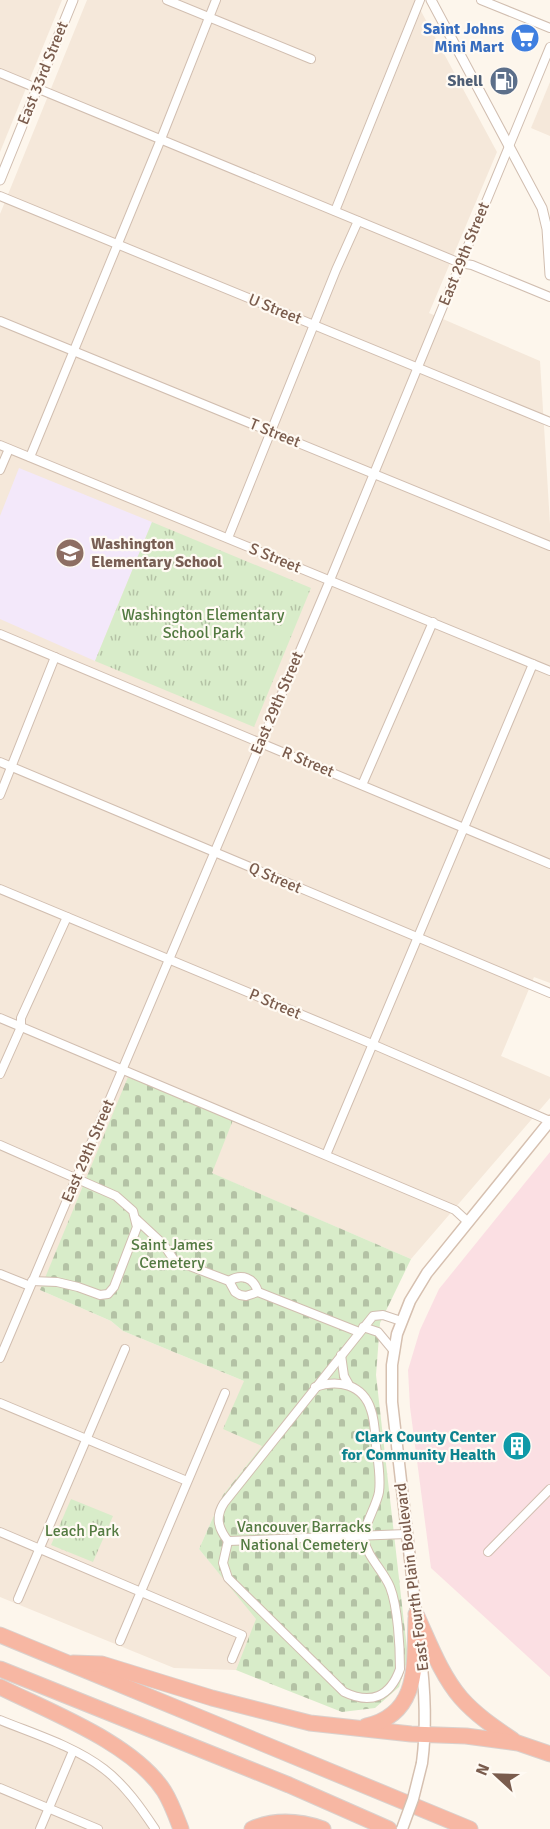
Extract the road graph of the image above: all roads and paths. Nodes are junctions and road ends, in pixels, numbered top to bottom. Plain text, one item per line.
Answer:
1 (73, 0) edge
2 (167, 0) edge
3 (216, 0) edge
4 (420, 0) edge
5 (431, 0) edge
6 (481, 0) edge
7 (209, 17) junction
8 (550, 28) edge
9 (550, 47) edge
10 (311, 59) dead end
11 (0, 73) edge
12 (37, 88) junction
13 (161, 139) junction
14 (508, 146) junction
15 (0, 180) edge
16 (0, 196) edge
17 (335, 211) junction
18 (547, 214) edge
19 (358, 221) junction
20 (117, 244) junction
21 (460, 263) junction
22 (550, 275) edge
23 (550, 297) edge
24 (0, 321) edge
25 (314, 325) junction
26 (73, 351) junction
27 (417, 368) junction
28 (550, 422) edge
29 (271, 432) junction
30 (0, 445) edge
31 (9, 448) junction
32 (30, 457) junction
33 (0, 470) edge
34 (373, 474) junction
35 (228, 538) junction
36 (550, 546) edge
37 (330, 580) junction
38 (433, 622) junction
39 (0, 634) edge
40 (56, 657) junction
41 (533, 664) junction
42 (550, 671) edge
43 (261, 742) junction
44 (0, 762) edge
45 (11, 767) junction
46 (362, 785) junction
47 (0, 795) edge
48 (464, 828) junction
49 (214, 852) junction
50 (550, 864) edge
51 (0, 889) edge
52 (67, 917) junction
53 (418, 937) junction
54 (169, 960) junction
55 (550, 993) edge
56 (0, 1018) edge
57 (21, 1027) junction
58 (372, 1044) junction
59 (123, 1069) junction
60 (0, 1074) edge
61 (550, 1121) edge
62 (0, 1146) edge
63 (326, 1155) junction
64 (77, 1177) junction
65 (136, 1219) junction
66 (468, 1221) junction
67 (0, 1274) edge
68 (229, 1281) junction
69 (31, 1284) junction
70 (258, 1292) junction
71 (401, 1320) junction
72 (361, 1330) junction
73 (125, 1349) dead end
74 (393, 1350) junction
75 (341, 1354) junction
76 (0, 1358) edge
77 (349, 1385) junction
78 (315, 1387) junction
79 (225, 1393) dead end
80 (0, 1403) edge
81 (87, 1439) junction
82 (187, 1482) junction
83 (550, 1489) edge
84 (0, 1533) edge
85 (406, 1534) junction
86 (363, 1536) junction
87 (228, 1541) junction
88 (39, 1549) junction
89 (488, 1552) dead end
90 (140, 1592) junction
91 (18, 1599) dead end
92 (416, 1614) junction
93 (0, 1635) edge
94 (120, 1641) dead end
95 (232, 1659) dead end
96 (64, 1663) junction
97 (0, 1669) edge
98 (0, 1687) edge
99 (0, 1720) edge
100 (357, 1727) junction
101 (425, 1734) junction
102 (518, 1743) junction
103 (73, 1751) junction
104 (550, 1754) edge
105 (0, 1788) edge
106 (49, 1809) junction
107 (40, 1829) edge
108 (98, 1829) edge
109 (155, 1829) edge
110 (181, 1829) edge
111 (252, 1829) edge
112 (323, 1829) edge
113 (389, 1829) edge
114 (402, 1829) edge
115 (470, 1829) edge

1 - 12 street, East 33rd Street
2 - 7 street
3 - 7 street
4 - 17 street
5 - 14 street
6 - 8 street
7 - 10 street
7 - 13 street
9 - 14 street, East 29th Street
11 - 12 street
12 - 13 street
12 - 15 street, East 33rd Street
13 - 17 street
13 - 20 street
14 - 18 street
14 - 21 street, East 29th Street
16 - 20 street, U Street
17 - 19 street
18 - 22 street
19 - 21 street
19 - 25 street
20 - 25 street, U Street
20 - 26 street
21 - 23 street
21 - 27 street, East 29th Street
24 - 26 street, T Street
25 - 27 street, U Street
25 - 29 street
26 - 29 street, T Street
26 - 32 street
27 - 28 street, U Street
27 - 34 street, East 29th Street
29 - 34 street, T Street
29 - 35 street
30 - 31 street, S Street
31 - 32 street, S Street
31 - 33 street
32 - 35 street, S Street
34 - 36 street, T Street
34 - 37 street, East 29th Street
35 - 37 street, S Street
37 - 38 street, S Street
37 - 43 street, East 29th Street
38 - 41 street, S Street
38 - 46 street
39 - 40 street, R Street
40 - 43 street, R Street
40 - 45 street
41 - 42 street, S Street
41 - 48 street
43 - 46 street, R Street
43 - 49 street, East 29th Street
44 - 45 street, Q Street
45 - 47 street
45 - 49 street, Q Street
46 - 48 street, R Street
48 - 50 street, R Street
48 - 53 street
49 - 53 street, Q Street
49 - 54 street, East 29th Street
51 - 52 street, P Street
52 - 54 street, P Street
52 - 57 street
53 - 55 street, Q Street
53 - 58 street
54 - 58 street, P Street
54 - 59 street, East 29th Street
56 - 57 street
57 - 59 street
57 - 60 street
58 - 61 street, P Street
58 - 63 street
59 - 63 street
59 - 64 street, East 29th Street
61 - 66 main road, East Fourth Plain Boulevard
62 - 64 street
63 - 66 street
64 - 65 street
64 - 69 street, East 29th Street
65 - 68 street
65 - 69 street
66 - 71 main road, East Fourth Plain Boulevard
67 - 69 street
68 - 70 street
68 - 70 street
69 - 76 street, East 29th Street
70 - 72 street
71 - 72 street
71 - 74 main road, East Fourth Plain Boulevard
72 - 74 street
72 - 75 street
73 - 81 street
74 - 85 main road, East Fourth Plain Boulevard
75 - 77 street
75 - 78 street
77 - 78 street
77 - 86 street
78 - 87 street
79 - 82 street
80 - 81 street
81 - 82 street
81 - 88 street
82 - 90 street
83 - 89 street
84 - 88 street
85 - 86 street
85 - 92 main road, East Fourth Plain Boulevard
86 - 87 street
86 - 87 street
88 - 90 street
88 - 91 street
90 - 94 street
90 - 95 street
92 - 100 highway
92 - 101 main road, East Fourth Plain Boulevard
92 - 102 highway
93 - 96 highway
96 - 100 highway
96 - 115 highway
97 - 113 highway
98 - 110 highway
99 - 103 street
100 - 101 highway
101 - 102 highway
101 - 114 main road, East Fourth Plain Boulevard, bridge
102 - 104 highway
103 - 106 street
103 - 109 street
105 - 106 street
106 - 107 street
106 - 108 street
111 - 112 highway

